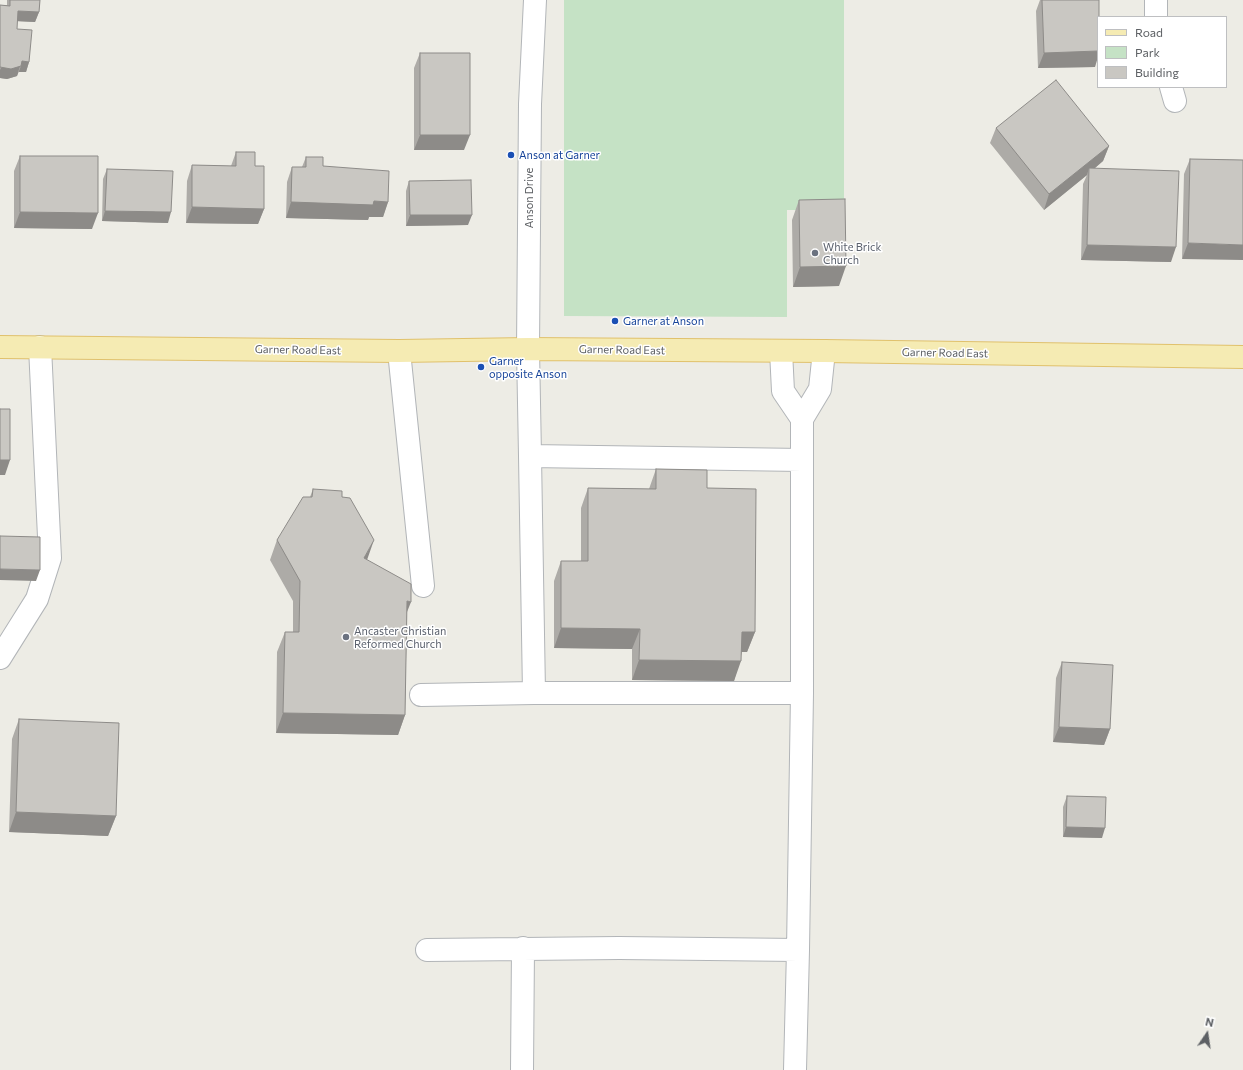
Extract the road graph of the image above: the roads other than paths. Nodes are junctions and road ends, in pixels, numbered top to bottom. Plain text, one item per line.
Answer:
1 (535, 0) edge
2 (1156, 0) edge
3 (1156, 16) edge
4 (0, 347) edge
5 (40, 347) junction
6 (528, 349) junction
7 (399, 351) junction
8 (781, 351) junction
9 (824, 351) junction
10 (1243, 357) edge
11 (802, 419) junction
12 (530, 456) junction
13 (802, 460) junction
14 (423, 586) dead end
15 (0, 658) edge
16 (534, 693) junction
17 (802, 693) junction
18 (421, 695) dead end
19 (523, 948) junction
20 (427, 950) dead end
21 (798, 950) junction
22 (522, 1070) edge
23 (795, 1070) edge

1 - 6 street, Anson Drive
2 - 3 street
4 - 5 main road, Garner Road East
5 - 7 main road, Garner Road East
5 - 15 street
6 - 7 main road, Garner Road East
6 - 8 main road, Garner Road East
6 - 12 street, Anson Drive
7 - 14 street
8 - 9 main road, Garner Road East
8 - 11 street
9 - 10 main road, Garner Road East
9 - 11 street
11 - 13 street
12 - 13 street
12 - 16 street, Anson Drive
13 - 17 street
16 - 17 street
16 - 18 street
17 - 21 street
19 - 20 street
19 - 21 street
19 - 22 street
21 - 23 street

